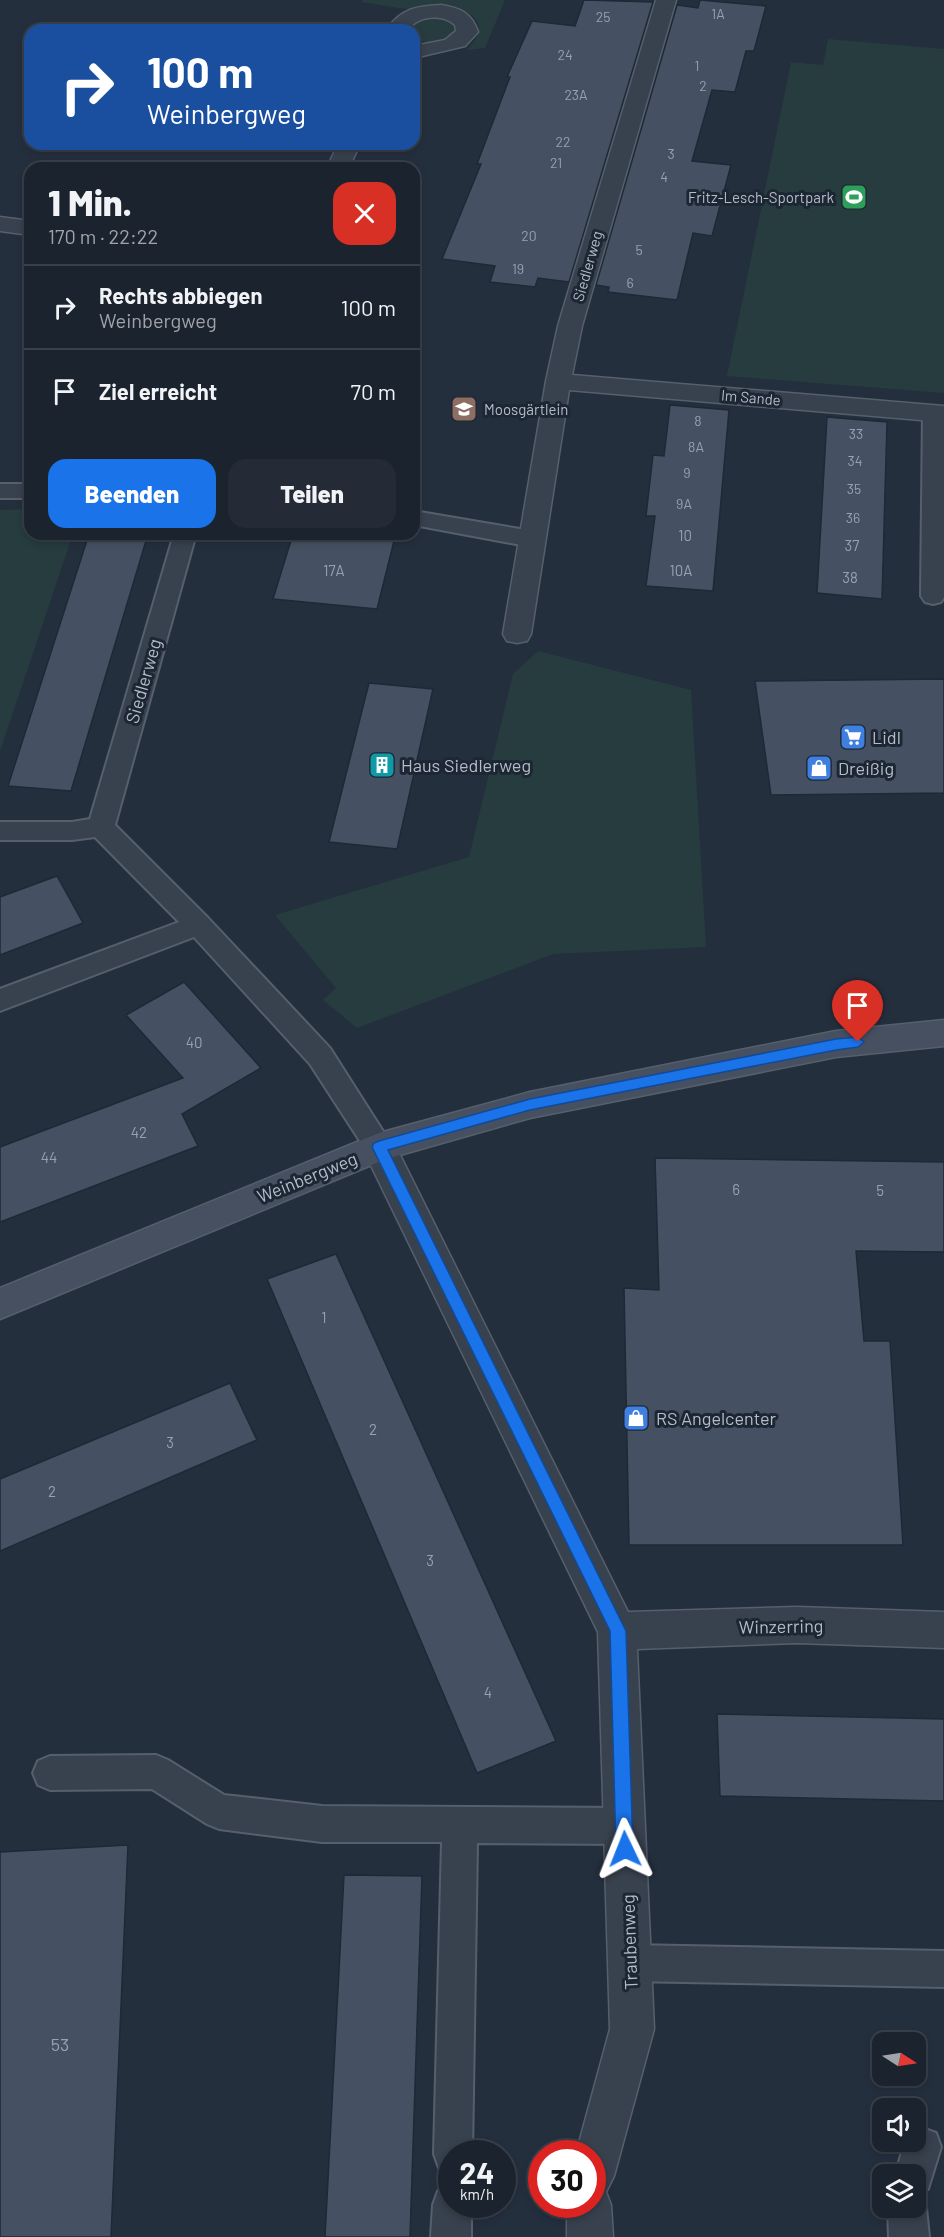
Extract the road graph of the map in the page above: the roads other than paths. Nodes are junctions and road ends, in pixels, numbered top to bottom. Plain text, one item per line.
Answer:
1 (666, 0) edge
2 (402, 24) edge
3 (420, 51) edge
4 (0, 224) edge
5 (24, 227) edge
6 (558, 381) junction
7 (939, 413) edge
8 (0, 491) edge
9 (24, 491) edge
10 (420, 519) edge
11 (532, 538) junction
12 (183, 540) edge
13 (933, 596) dead end
14 (517, 634) dead end
15 (100, 827) junction
16 (0, 831) edge
17 (199, 924) junction
18 (0, 1000) edge
19 (944, 1033) edge
20 (379, 1147) junction
21 (0, 1304) edge
22 (944, 1630) edge
23 (618, 1631) junction
24 (51, 1773) dead end
25 (460, 1825) junction
26 (624, 1826) junction
27 (629, 1963) junction
28 (944, 1969) edge
29 (453, 2140) edge
30 (602, 2140) edge
31 (452, 2218) edge
32 (589, 2218) edge
33 (908, 2218) edge
34 (451, 2237) edge
35 (590, 2237) edge
36 (909, 2237) edge

1 - 6 street, Siedlerweg
2 - 3 street
4 - 5 street
6 - 7 street, Im Sande
6 - 11 street, Siedlerweg
7 - 13 lane
8 - 9 lane
10 - 11 lane
11 - 14 street, Siedlerweg
12 - 15 lane, Siedlerweg
15 - 16 lane
15 - 17 lane
17 - 18 lane
17 - 20 lane
19 - 20 street, Weinbergweg
20 - 21 street, Weinbergweg
20 - 23 street, Traubenweg
22 - 23 street, Winzerring
23 - 26 street, Traubenweg
24 - 25 lane
25 - 26 lane
25 - 29 lane
26 - 27 street, Traubenweg
27 - 28 lane
27 - 30 street, Traubenweg
31 - 34 lane
32 - 35 street
33 - 36 lane

